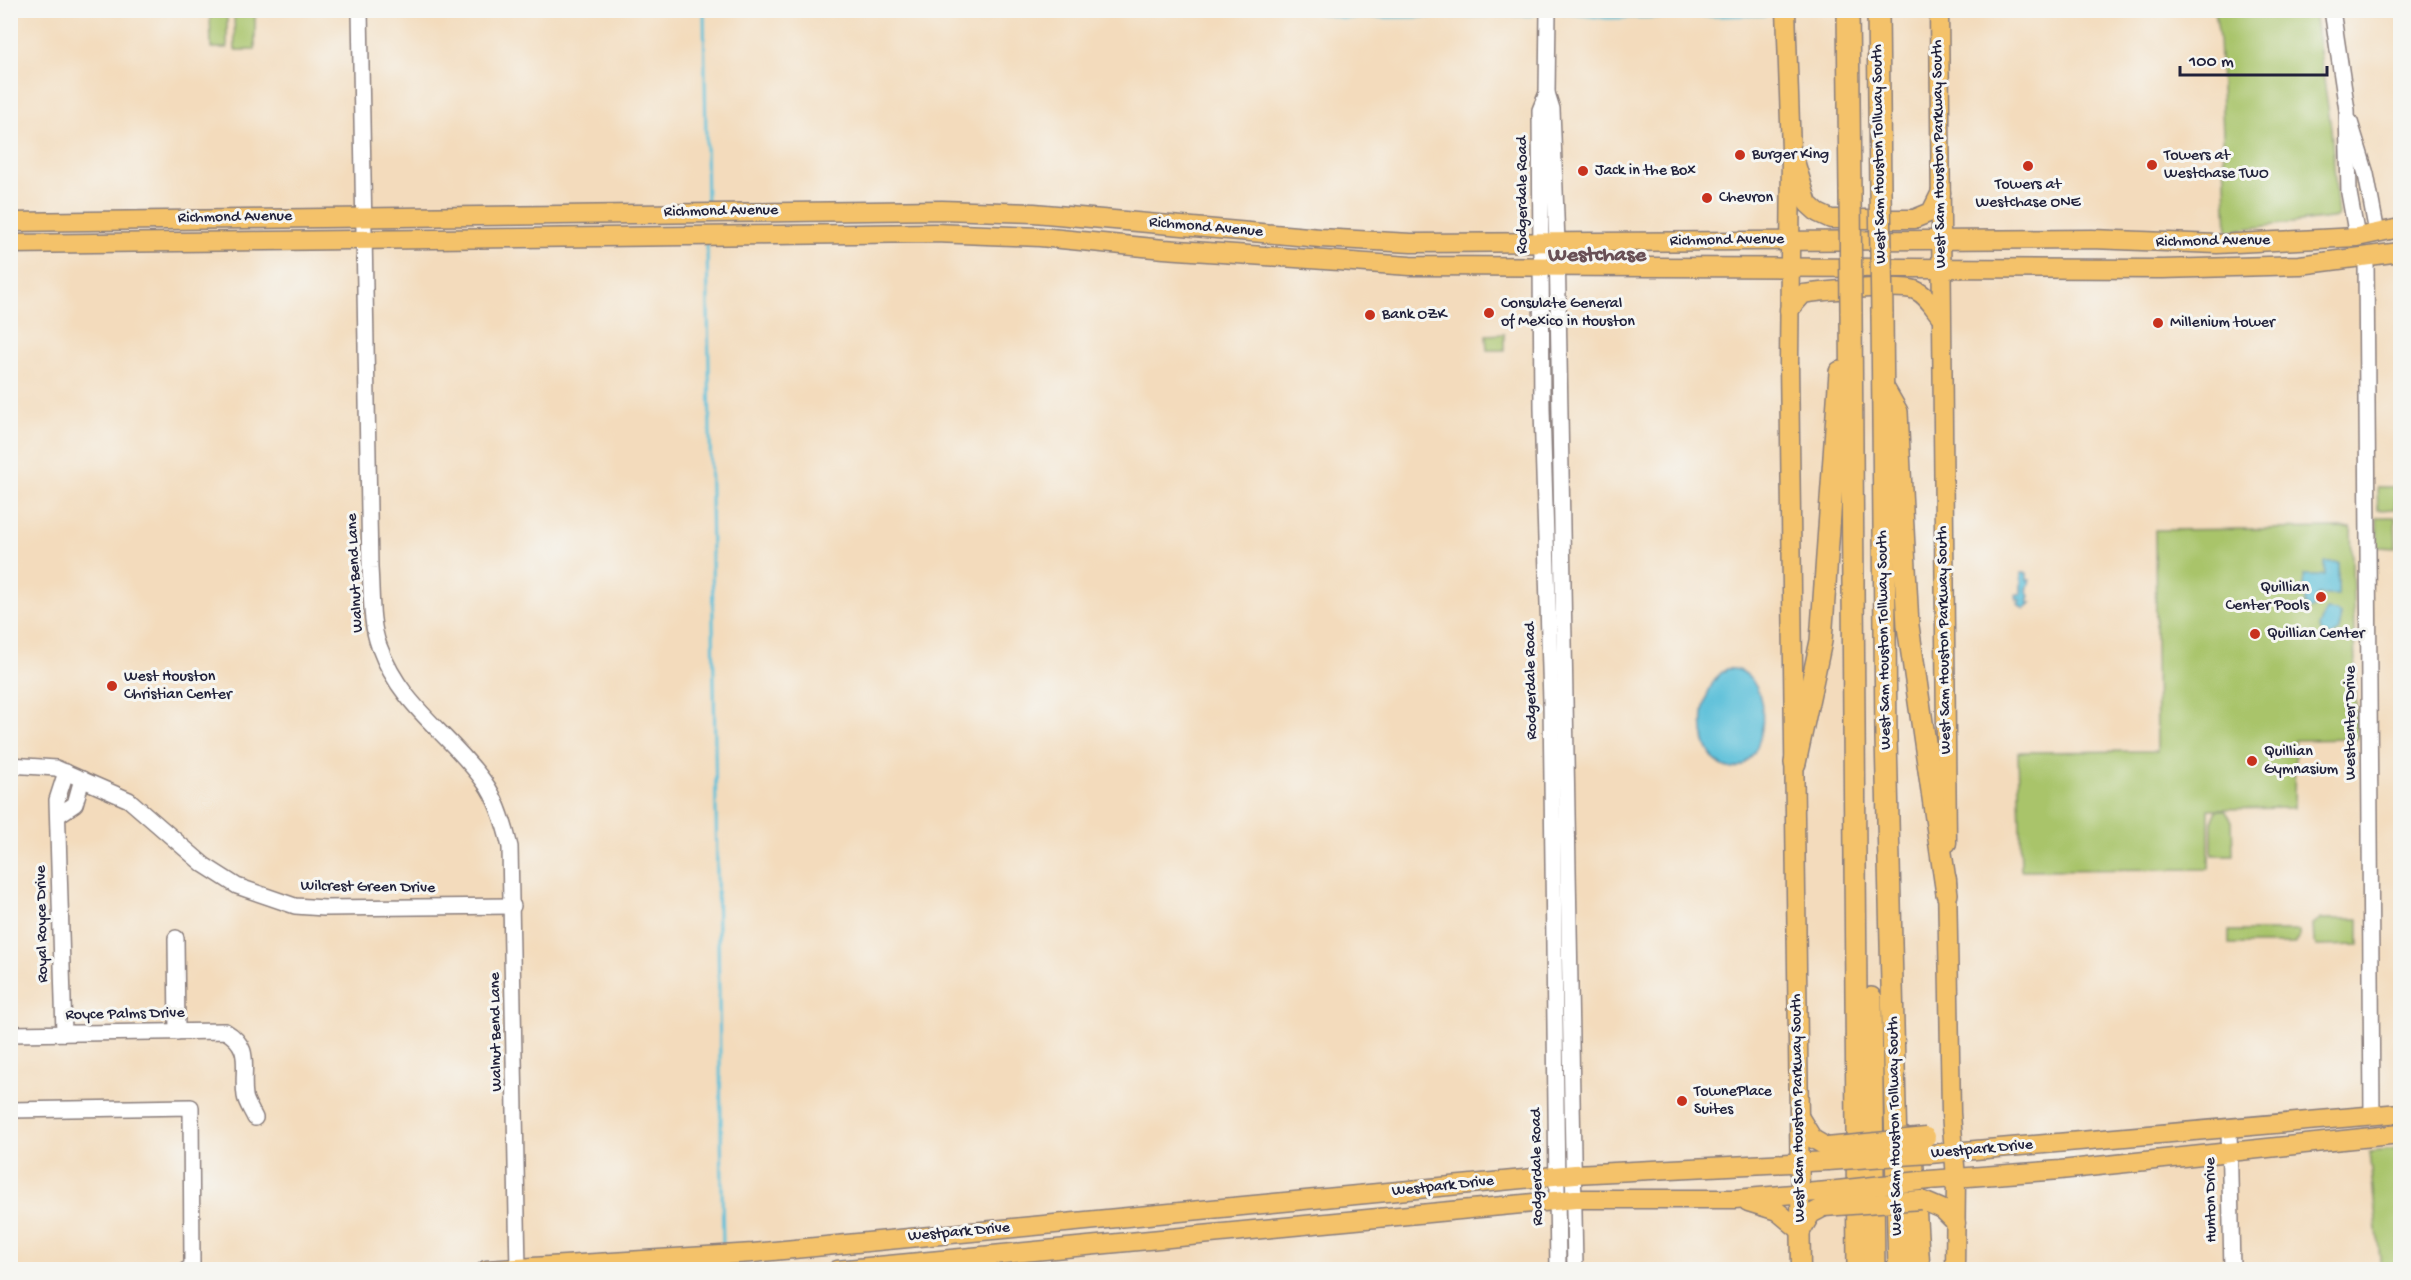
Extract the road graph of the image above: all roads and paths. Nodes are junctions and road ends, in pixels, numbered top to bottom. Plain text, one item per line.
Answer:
1 (360, 10) edge
2 (1548, 10) edge
3 (1786, 10) edge
4 (1848, 10) edge
5 (1888, 10) edge
6 (1939, 10) edge
7 (2332, 10) edge
8 (1878, 21) edge
9 (2347, 110) junction
10 (1791, 151) junction
11 (1941, 192) junction
12 (942, 210) junction
13 (808, 211) junction
14 (512, 214) junction
15 (363, 216) junction
16 (191, 219) junction
17 (1110, 219) junction
18 (15, 222) edge
19 (2400, 228) edge
20 (934, 232) junction
21 (1262, 233) junction
22 (2377, 233) junction
23 (809, 235) junction
24 (2357, 237) junction
25 (512, 239) junction
26 (2092, 239) junction
27 (2400, 239) edge
28 (364, 240) junction
29 (1789, 240) junction
30 (1942, 240) junction
31 (191, 243) junction
32 (1411, 243) junction
33 (1549, 243) junction
34 (2151, 243) junction
35 (16, 244) edge
36 (1108, 244) junction
37 (2400, 252) edge
38 (1260, 256) junction
39 (2366, 258) junction
40 (1410, 266) junction
41 (1549, 266) junction
42 (2272, 266) junction
43 (1942, 267) junction
44 (2019, 267) junction
45 (2080, 267) junction
46 (1789, 268) junction
47 (1789, 310) junction
48 (1848, 312) junction
49 (1941, 317) junction
50 (1882, 387) junction
51 (1542, 409) junction
52 (1560, 414) junction
53 (1564, 577) junction
54 (1548, 578) junction
55 (1558, 701) junction
56 (1854, 735) junction
57 (1795, 763) junction
58 (10, 765) edge
59 (66, 772) junction
60 (82, 779) junction
61 (60, 814) junction
62 (1552, 852) junction
63 (1568, 852) junction
64 (1947, 894) junction
65 (513, 906) junction
66 (176, 938) dead end
67 (1553, 990) junction
68 (1570, 990) junction
69 (177, 1032) junction
70 (10, 1034) edge
71 (64, 1034) junction
72 (10, 1110) edge
73 (1951, 1113) junction
74 (2400, 1113) edge
75 (1799, 1116) junction
76 (2372, 1116) junction
77 (255, 1118) dead end
78 (1897, 1129) junction
79 (2400, 1129) edge
80 (2229, 1130) junction
81 (2400, 1134) edge
82 (2340, 1140) junction
83 (1928, 1146) junction
84 (1954, 1152) junction
85 (2229, 1152) junction
86 (1827, 1154) junction
87 (1799, 1162) junction
88 (1575, 1174) junction
89 (1556, 1176) junction
90 (1956, 1179) junction
91 (1800, 1193) junction
92 (1575, 1199) junction
93 (1735, 1199) junction
94 (1826, 1199) junction
95 (1556, 1201) junction
96 (1956, 1223) junction
97 (1801, 1231) junction
98 (518, 1268) edge
99 (186, 1269) edge
100 (486, 1269) edge
101 (837, 1269) edge
102 (1558, 1269) edge
103 (1575, 1269) edge
104 (1801, 1269) edge
105 (1858, 1269) edge
106 (1874, 1269) edge
107 (1899, 1269) edge
108 (1918, 1269) edge
109 (1955, 1269) edge
110 (2232, 1269) edge

1 - 15 street, Walnut Bend Lane
2 - 33 street, Rodgerdale Road
3 - 10 main road, West Sam Houston Parkway South
4 - 48 highway, West Sam Houston Tollway South, bridge
5 - 8 highway
6 - 11 main road, West Sam Houston Parkway South
7 - 9 street
8 - 50 highway, West Sam Houston Tollway South, bridge
9 - 22 street
9 - 24 street
10 - 11 main road
10 - 29 main road, West Sam Houston Parkway South
11 - 30 main road, West Sam Houston Parkway South
12 - 13 main road, Richmond Avenue
12 - 17 main road, Richmond Avenue
12 - 20 main road
13 - 14 main road, Richmond Avenue
13 - 23 main road
14 - 15 main road, Richmond Avenue
14 - 25 main road
15 - 16 main road, Richmond Avenue
15 - 28 street, Walnut Bend Lane
16 - 18 main road, Richmond Avenue
16 - 31 main road
17 - 21 main road, Richmond Avenue
17 - 36 main road
18 - 35 main road
19 - 22 main road, Richmond Avenue
20 - 23 main road, Richmond Avenue
20 - 36 main road, Richmond Avenue
21 - 32 main road, Richmond Avenue
21 - 38 main road
22 - 24 main road, Richmond Avenue
22 - 42 main road
23 - 25 main road, Richmond Avenue
24 - 34 main road, Richmond Avenue
25 - 28 main road, Richmond Avenue
26 - 30 main road, Richmond Avenue
26 - 34 main road, Richmond Avenue
26 - 44 main road
27 - 39 main road
28 - 31 main road, Richmond Avenue
28 - 65 street, Walnut Bend Lane
29 - 30 main road, Richmond Avenue
29 - 33 main road, Richmond Avenue
29 - 46 main road, West Sam Houston Parkway South
30 - 43 main road, West Sam Houston Parkway South
31 - 35 main road, Richmond Avenue
32 - 33 main road, Richmond Avenue
32 - 40 main road
33 - 41 street, Rodgerdale Road
34 - 45 main road
36 - 38 main road, Richmond Avenue
37 - 39 main road, Richmond Avenue
38 - 40 main road, Richmond Avenue
39 - 42 main road, Richmond Avenue
39 - 76 street, Westcenter Drive
40 - 41 main road, Richmond Avenue
41 - 46 main road, Richmond Avenue
41 - 51 street, Rodgerdale Road
41 - 52 street, Rodgerdale Road
42 - 45 main road, Richmond Avenue
43 - 44 main road, Richmond Avenue
43 - 46 main road, Richmond Avenue
43 - 49 main road, West Sam Houston Parkway South
44 - 45 main road, Richmond Avenue
46 - 47 main road, West Sam Houston Parkway South
47 - 49 main road
47 - 57 main road, West Sam Houston Parkway South
48 - 56 highway, West Sam Houston Tollway South
48 - 57 highway
49 - 64 main road, West Sam Houston Parkway South
50 - 64 highway
50 - 78 highway, West Sam Houston Tollway South
51 - 52 street
51 - 54 street, Rodgerdale Road
52 - 53 street, Rodgerdale Road
53 - 54 street
53 - 55 street, Rodgerdale Road
54 - 55 street, Rodgerdale Road
55 - 62 street, Rodgerdale Road
55 - 63 street, Rodgerdale Road
56 - 105 highway, West Sam Houston Tollway South
56 - 106 highway
57 - 75 main road, West Sam Houston Parkway South
58 - 59 street, Wilcrest Green Drive
59 - 60 street, Wilcrest Green Drive
59 - 61 street, Royal Royce Drive
60 - 61 street
60 - 65 street, Wilcrest Green Drive
61 - 71 street, Royal Royce Drive
62 - 63 street
62 - 67 street, Rodgerdale Road
63 - 68 street, Rodgerdale Road
64 - 73 main road, West Sam Houston Parkway South
65 - 98 street, Walnut Bend Lane
66 - 69 street
67 - 68 street
67 - 89 street, Rodgerdale Road
68 - 88 street, Rodgerdale Road
69 - 71 street, Royce Palms Drive
69 - 77 street, Royce Palms Drive
70 - 71 street, Royce Palms Drive
72 - 99 street
73 - 83 main road
73 - 84 main road, West Sam Houston Parkway South
74 - 76 main road, Westpark Drive
75 - 86 main road
75 - 87 main road, West Sam Houston Parkway South
76 - 79 main road
76 - 80 main road, Westpark Drive
76 - 82 main road
78 - 107 highway, West Sam Houston Tollway South
78 - 108 highway
80 - 84 main road, Westpark Drive
80 - 85 street, Hunton Drive
81 - 82 main road, Westpark Drive
82 - 85 main road, Westpark Drive
83 - 84 main road, Westpark Drive
83 - 86 main road, Westpark Drive, bridge
84 - 90 main road, West Sam Houston Parkway South
85 - 90 main road, Westpark Drive
85 - 110 street, Hunton Drive
86 - 87 main road, Westpark Drive
87 - 88 main road, Westpark Drive
87 - 91 main road, West Sam Houston Parkway South
88 - 89 main road, Westpark Drive
88 - 92 street, Rodgerdale Road
89 - 95 street, Rodgerdale Road
89 - 98 main road, Westpark Drive
90 - 94 main road, Westpark Drive, bridge
90 - 96 main road, West Sam Houston Parkway South
91 - 93 main road, Westpark Drive
91 - 94 main road, Westpark Drive
91 - 97 main road, West Sam Houston Parkway South
92 - 93 main road, Westpark Drive
92 - 95 main road, Westpark Drive
92 - 103 street, Rodgerdale Road
93 - 97 main road
94 - 96 main road, bridge
94 - 97 main road
95 - 101 main road, Westpark Drive
95 - 102 street, Rodgerdale Road
96 - 109 main road, West Sam Houston Parkway South
97 - 104 main road, West Sam Houston Parkway South
98 - 100 main road, Westpark Drive

